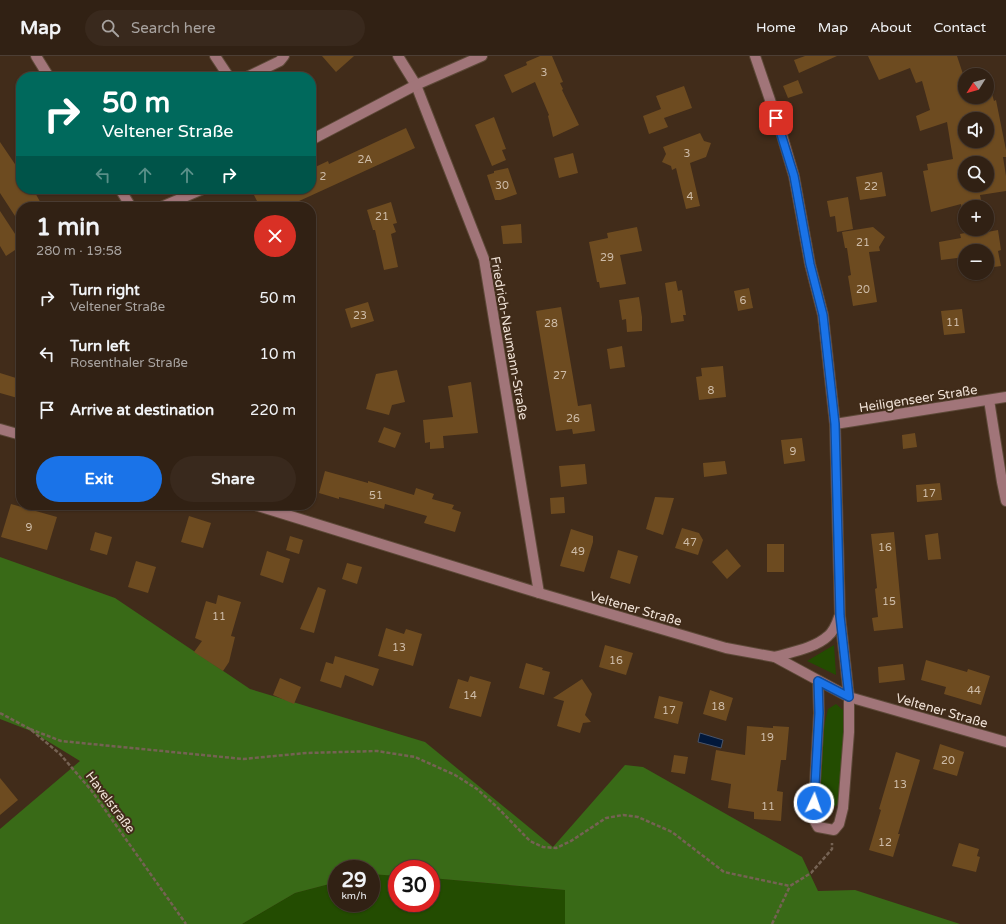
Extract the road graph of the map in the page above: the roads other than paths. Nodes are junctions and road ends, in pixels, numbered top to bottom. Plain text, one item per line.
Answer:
1 (36, 56) edge
2 (215, 56) edge
3 (284, 56) edge
4 (398, 56) edge
5 (482, 56) edge
6 (755, 56) edge
7 (46, 72) edge
8 (226, 72) edge
9 (257, 72) edge
10 (416, 85) junction
11 (316, 137) edge
12 (191, 194) edge
13 (173, 202) edge
14 (1006, 397) edge
15 (990, 400) junction
16 (835, 424) junction
17 (0, 429) edge
18 (16, 434) edge
19 (1006, 501) edge
20 (271, 510) edge
21 (539, 593) junction
22 (840, 616) junction
23 (775, 657) junction
24 (818, 681) junction
25 (849, 697) junction
26 (1006, 742) edge

1 - 7 street
2 - 8 street
3 - 9 street
4 - 10 street, Friedrich-Naumann-Straße
5 - 10 street
6 - 16 street
10 - 11 street
10 - 21 street, Friedrich-Naumann-Straße
12 - 13 street
14 - 15 street, Heiligenseer Straße
15 - 16 street, Heiligenseer Straße
15 - 19 street
16 - 22 street
17 - 18 street
20 - 21 street, Veltener Straße
21 - 23 street, Veltener Straße
22 - 23 street
22 - 25 street
23 - 24 street, Veltener Straße
24 - 25 street, Veltener Straße
24 - 25 street
25 - 26 street, Veltener Straße

